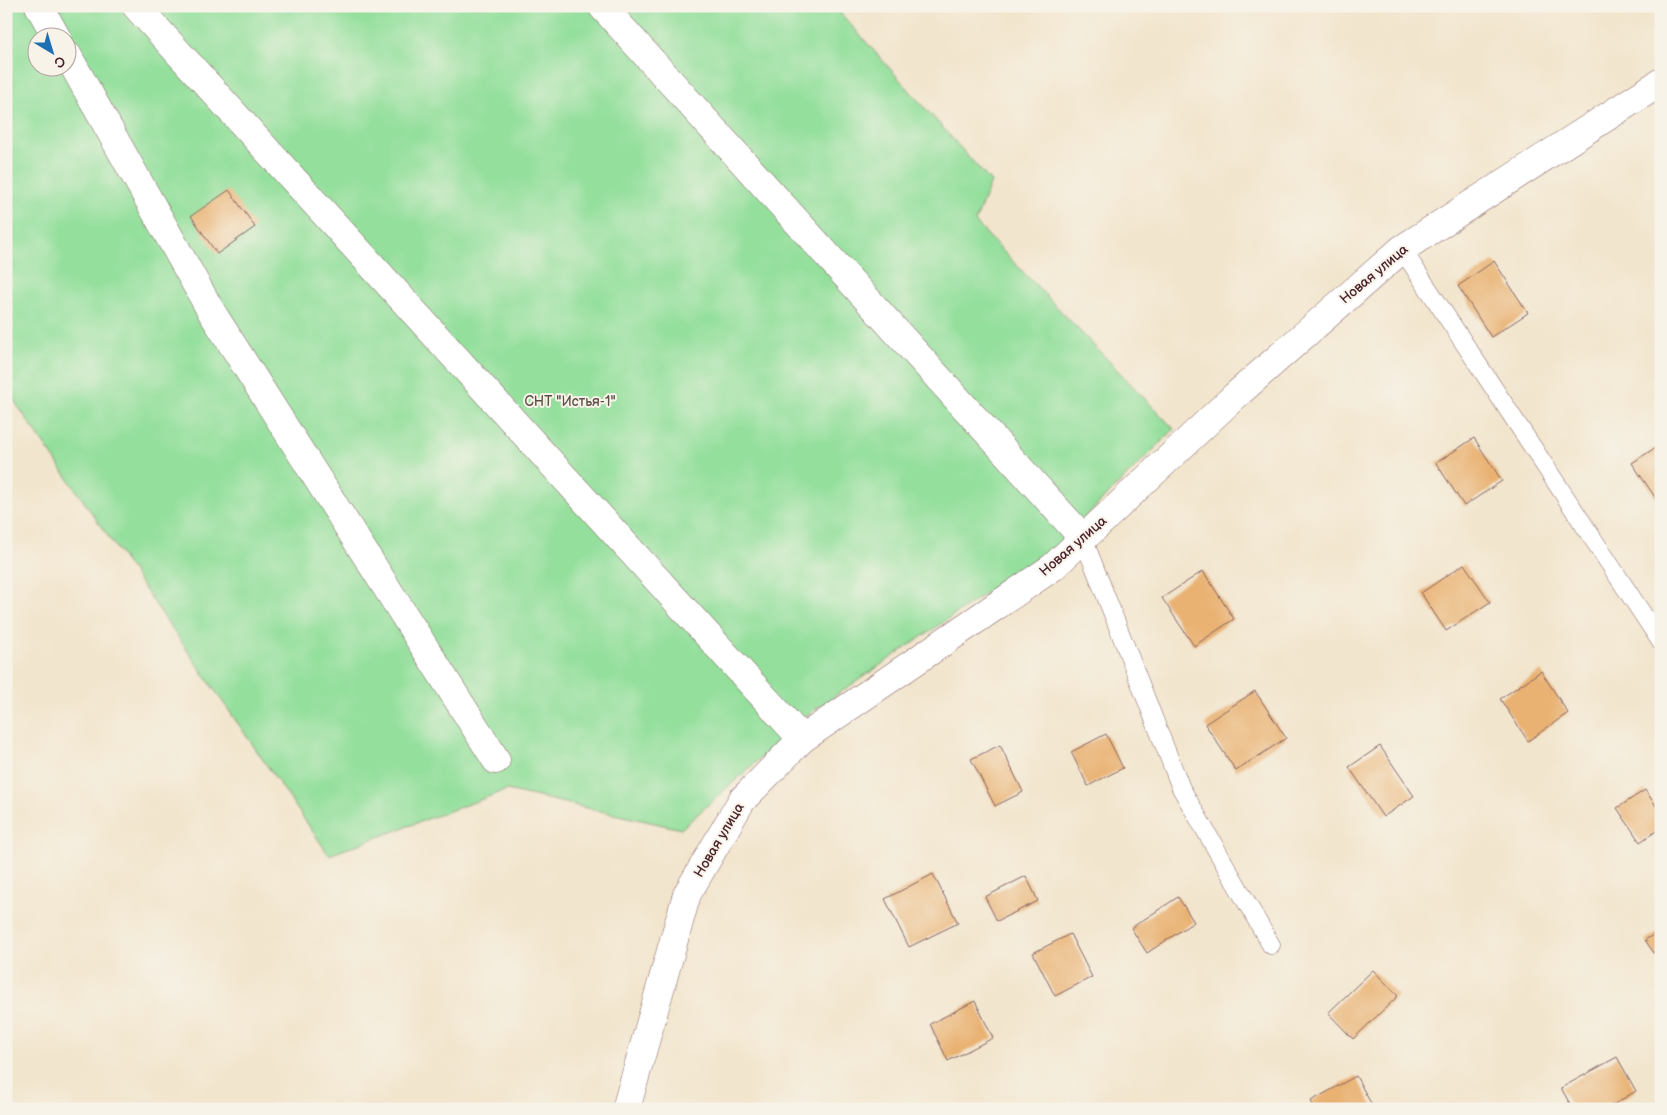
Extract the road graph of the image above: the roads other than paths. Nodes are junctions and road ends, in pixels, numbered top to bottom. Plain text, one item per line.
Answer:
1 (39, 6) edge
2 (136, 6) edge
3 (602, 6) edge
4 (51, 28) edge
5 (78, 74) edge
6 (1661, 82) edge
7 (1402, 249) junction
8 (1083, 538) junction
9 (1661, 642) edge
10 (802, 739) junction
11 (496, 760) dead end
12 (1271, 945) dead end
13 (626, 1109) edge

1 - 4 street
2 - 10 street
3 - 8 street
5 - 11 street
6 - 7 street, Новая улица
7 - 8 street, Новая улица
7 - 9 lane
8 - 10 street, Новая улица
8 - 12 lane
10 - 13 street, Новая улица

